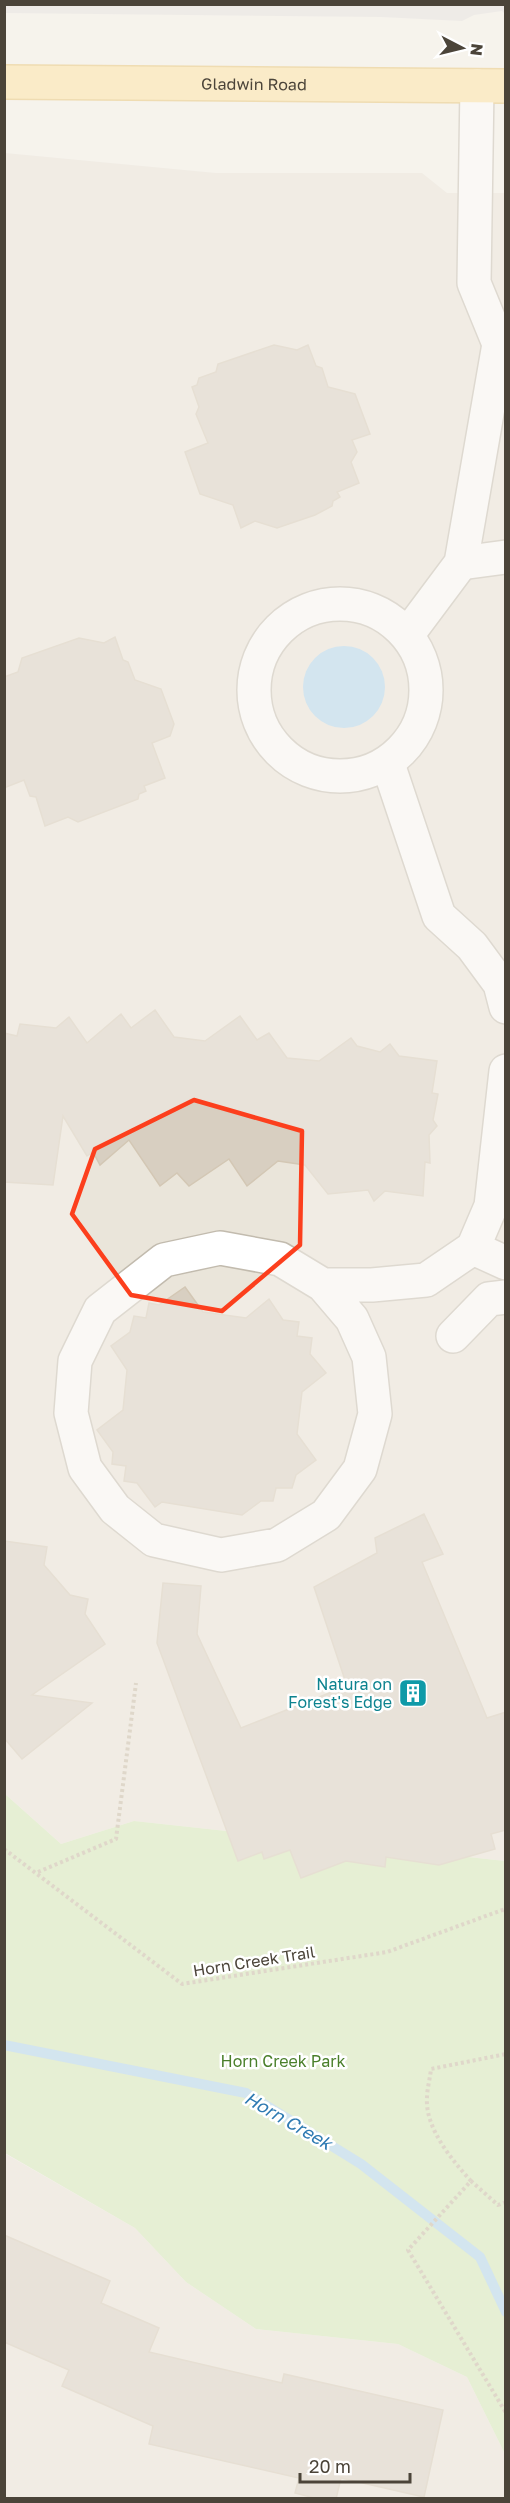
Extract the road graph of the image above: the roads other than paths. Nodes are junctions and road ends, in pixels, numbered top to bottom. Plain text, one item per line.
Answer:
1 (4, 82) edge
2 (491, 86) edge
3 (502, 339) edge
4 (506, 556) edge
5 (461, 563) junction
6 (408, 634) junction
7 (388, 764) junction
8 (506, 1007) edge
9 (506, 1071) edge
10 (473, 1248) junction
11 (506, 1263) edge
12 (323, 1286) junction
13 (506, 1297) edge
14 (453, 1336) dead end

1 - 2 main road, Gladwin Road
2 - 3 lane
3 - 5 lane
4 - 5 lane
5 - 6 lane
6 - 7 lane
6 - 7 lane
7 - 8 lane
9 - 10 lane
10 - 11 lane
10 - 12 lane
12 - 12 lane
13 - 14 lane

